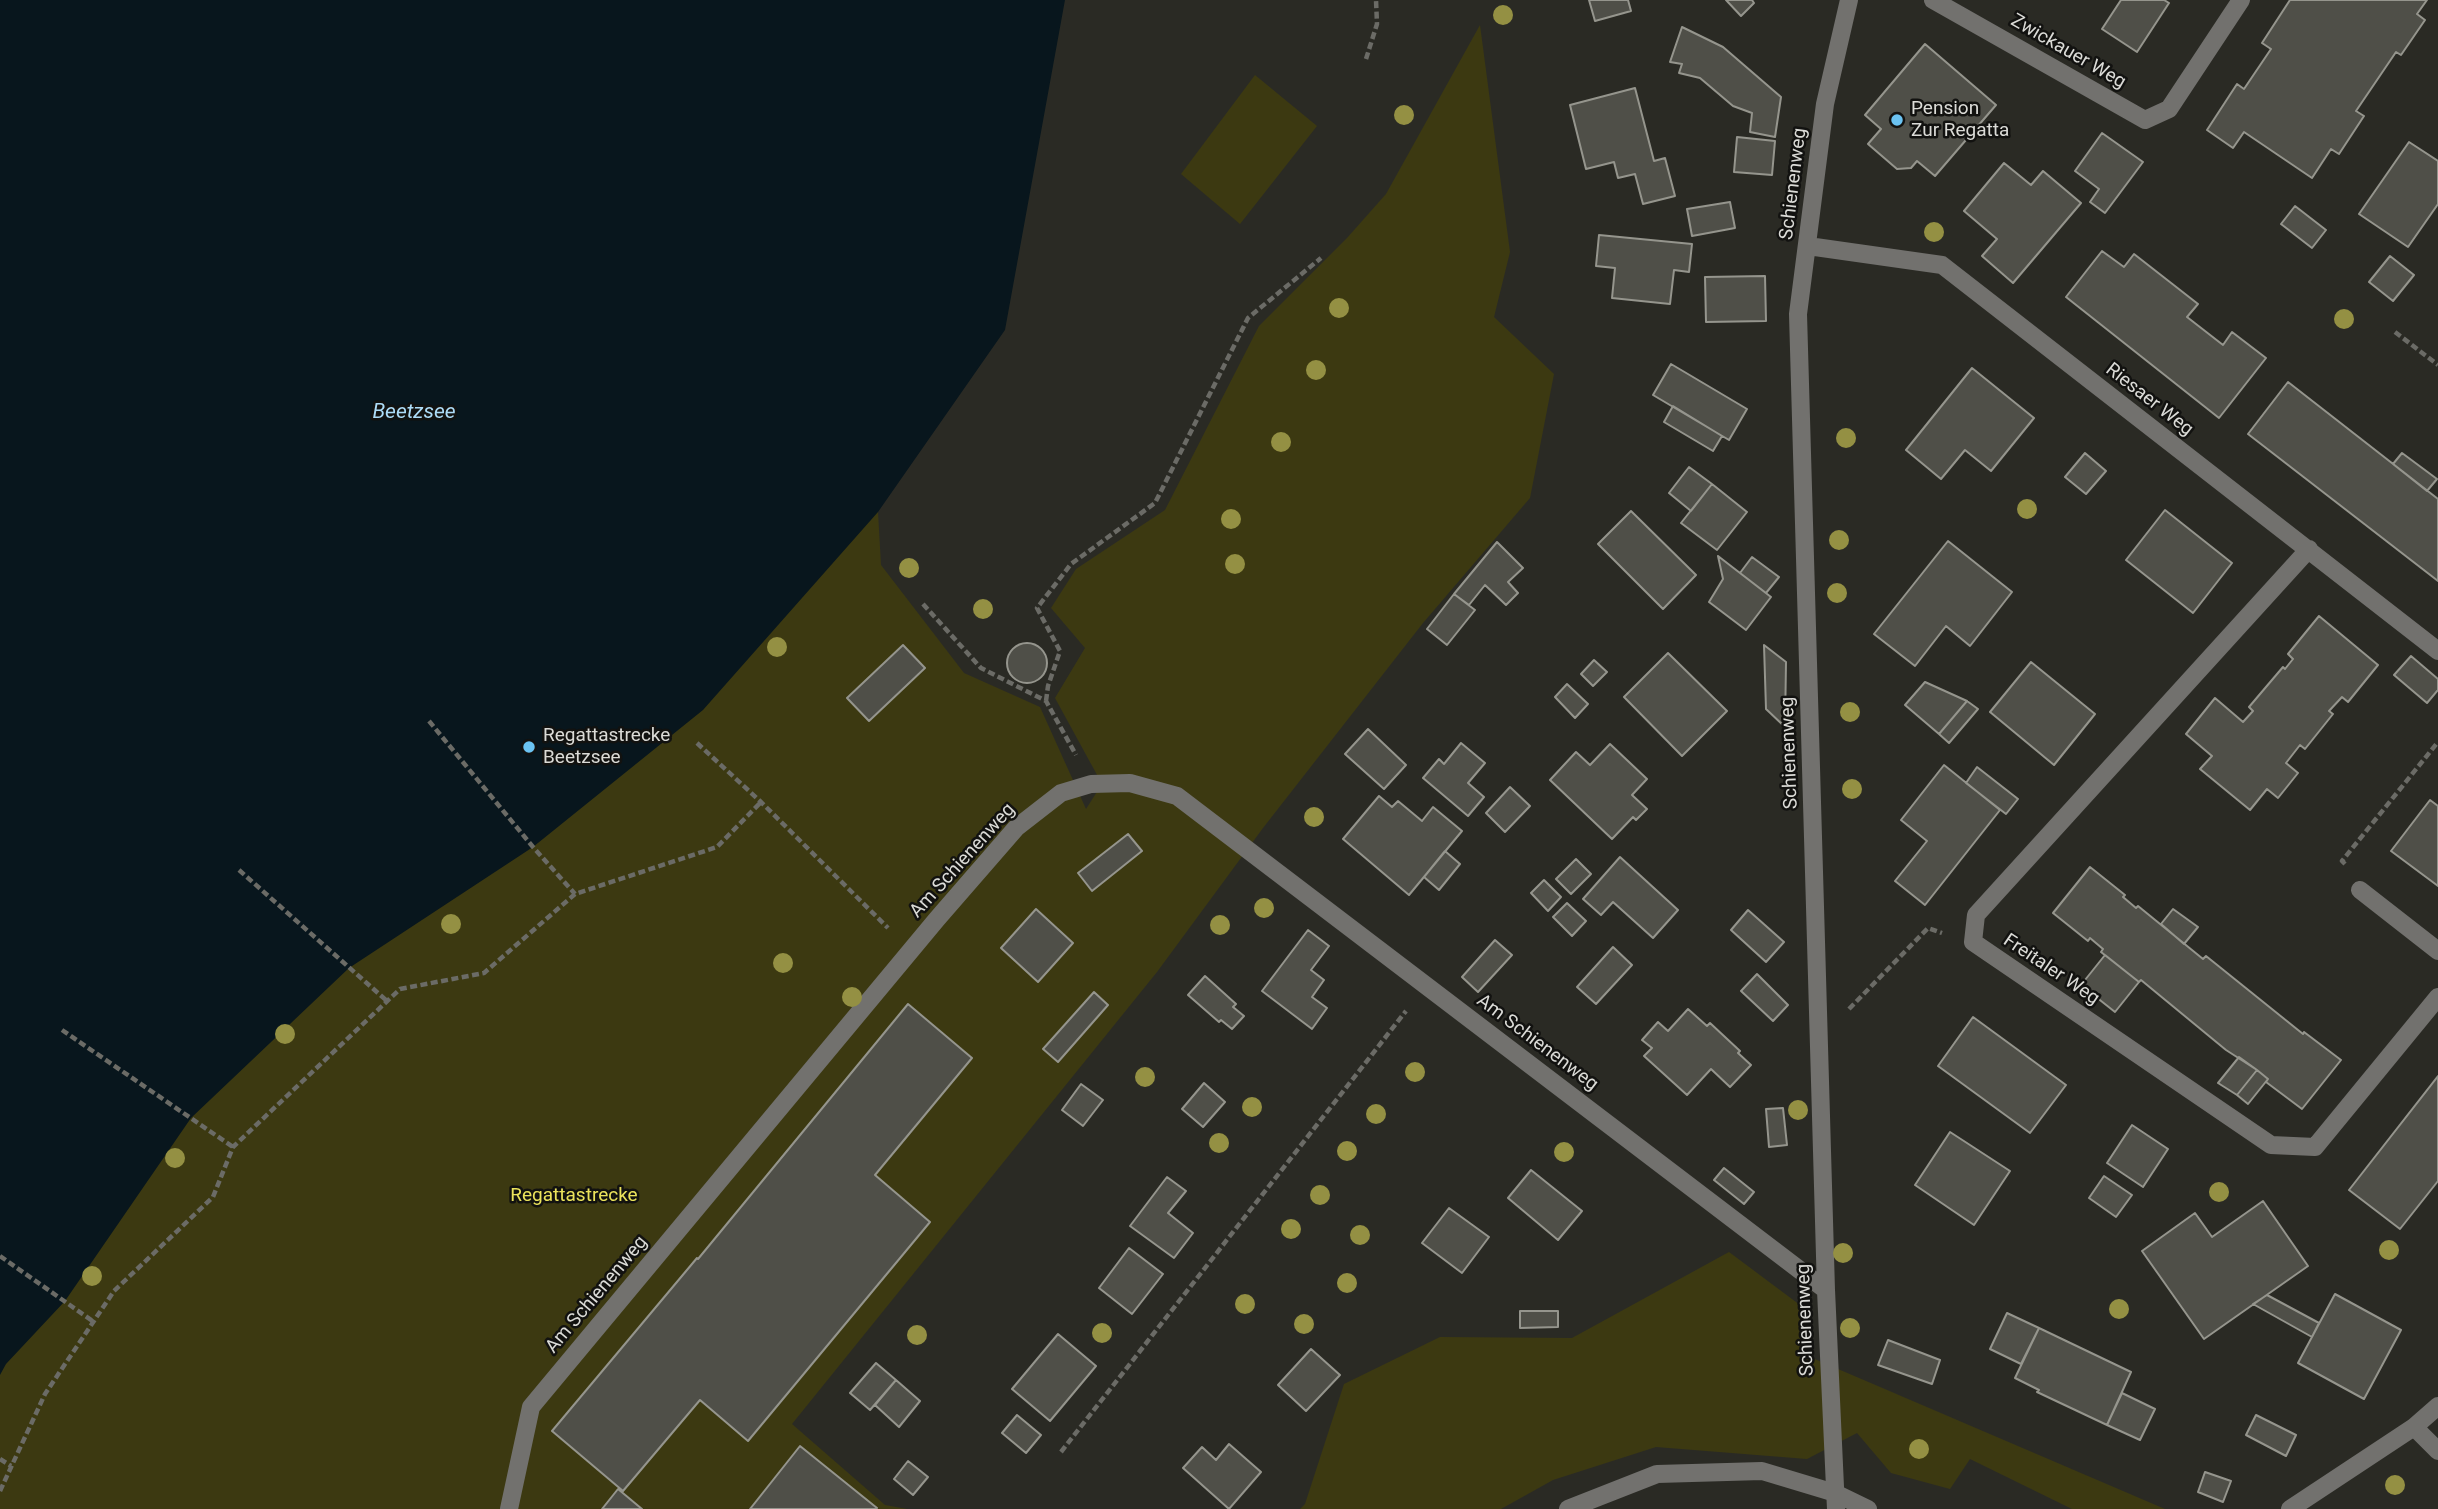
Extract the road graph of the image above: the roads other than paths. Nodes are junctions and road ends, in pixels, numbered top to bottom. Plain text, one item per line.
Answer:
1 (1849, 0) edge
2 (1933, 0) edge
3 (2241, 0) edge
4 (1808, 246) junction
5 (2309, 549) junction
6 (2438, 651) edge
7 (2360, 890) road end
8 (2438, 951) edge
9 (2438, 997) edge
10 (1826, 1290) junction
11 (2438, 1406) edge
12 (2414, 1427) junction
13 (2438, 1451) edge
14 (1835, 1501) edge
15 (509, 1509) edge
16 (1568, 1509) edge
17 (1868, 1509) edge
18 (2290, 1509) edge

1 - 4 street, Schienenweg
2 - 3 street, Zwickauer Weg
4 - 5 street, Riesaer Weg
4 - 10 street, Schienenweg
5 - 6 street, Riesaer Weg
5 - 9 street, Freitaler Weg
7 - 8 street
10 - 14 street, Schienenweg
10 - 15 street, Am Schienenweg
11 - 12 street
12 - 13 street
12 - 18 street
14 - 16 street
14 - 17 street

